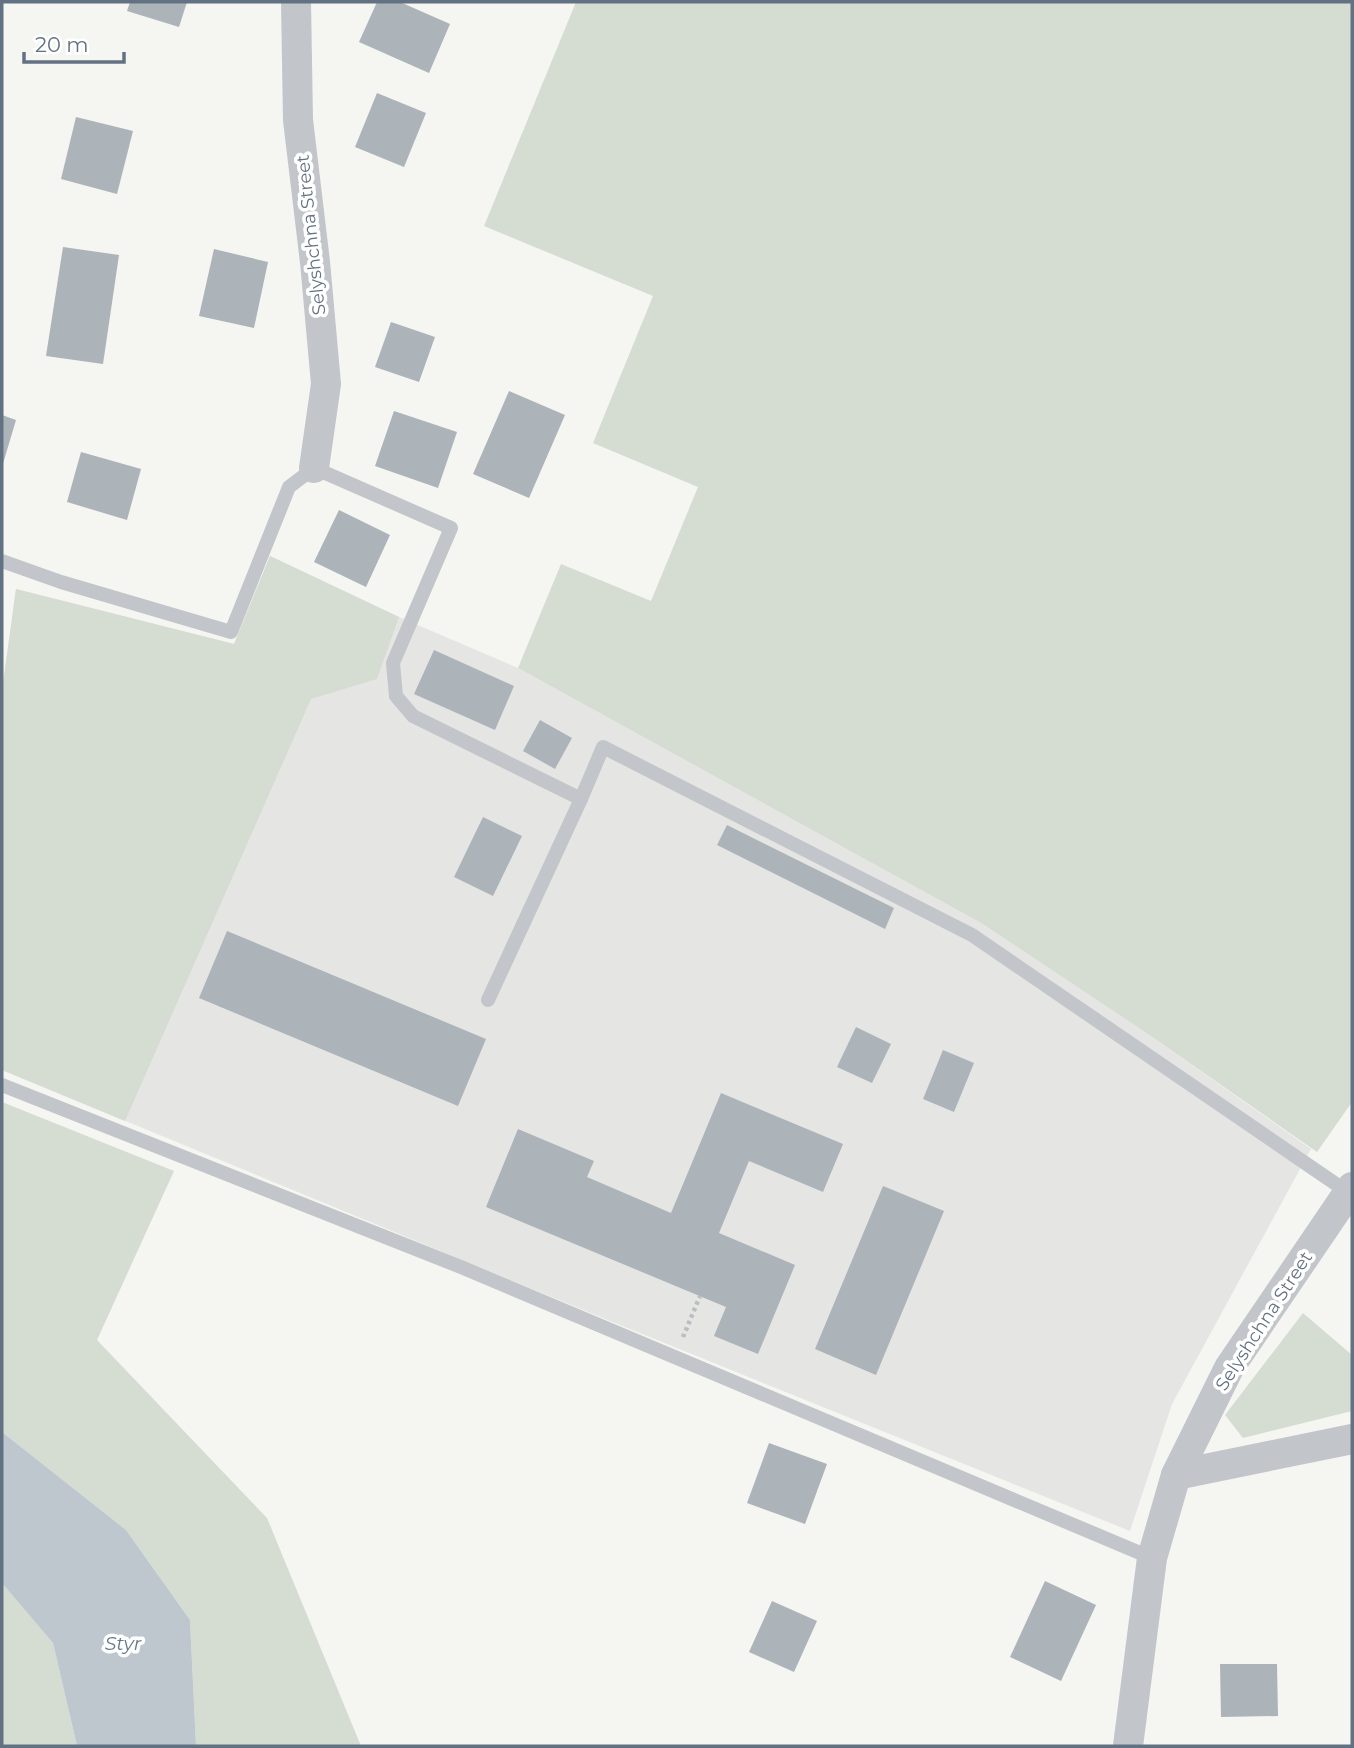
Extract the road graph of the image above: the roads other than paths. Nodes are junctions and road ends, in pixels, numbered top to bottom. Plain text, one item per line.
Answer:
1 (296, 2) edge
2 (314, 468) junction
3 (2, 561) edge
4 (581, 799) junction
5 (488, 1000) dead end
6 (2, 1085) edge
7 (1350, 1190) edge
8 (1352, 1439) edge
9 (1176, 1475) junction
10 (1152, 1558) junction
11 (1128, 1746) edge

1 - 2 street, Selyshchna Street
2 - 3 lane
2 - 4 lane
4 - 5 lane
4 - 7 lane
6 - 10 lane
7 - 9 street, Selyshchna Street
8 - 9 street
9 - 10 street, Selyshchna Street
10 - 11 street, Selyshchna Street

